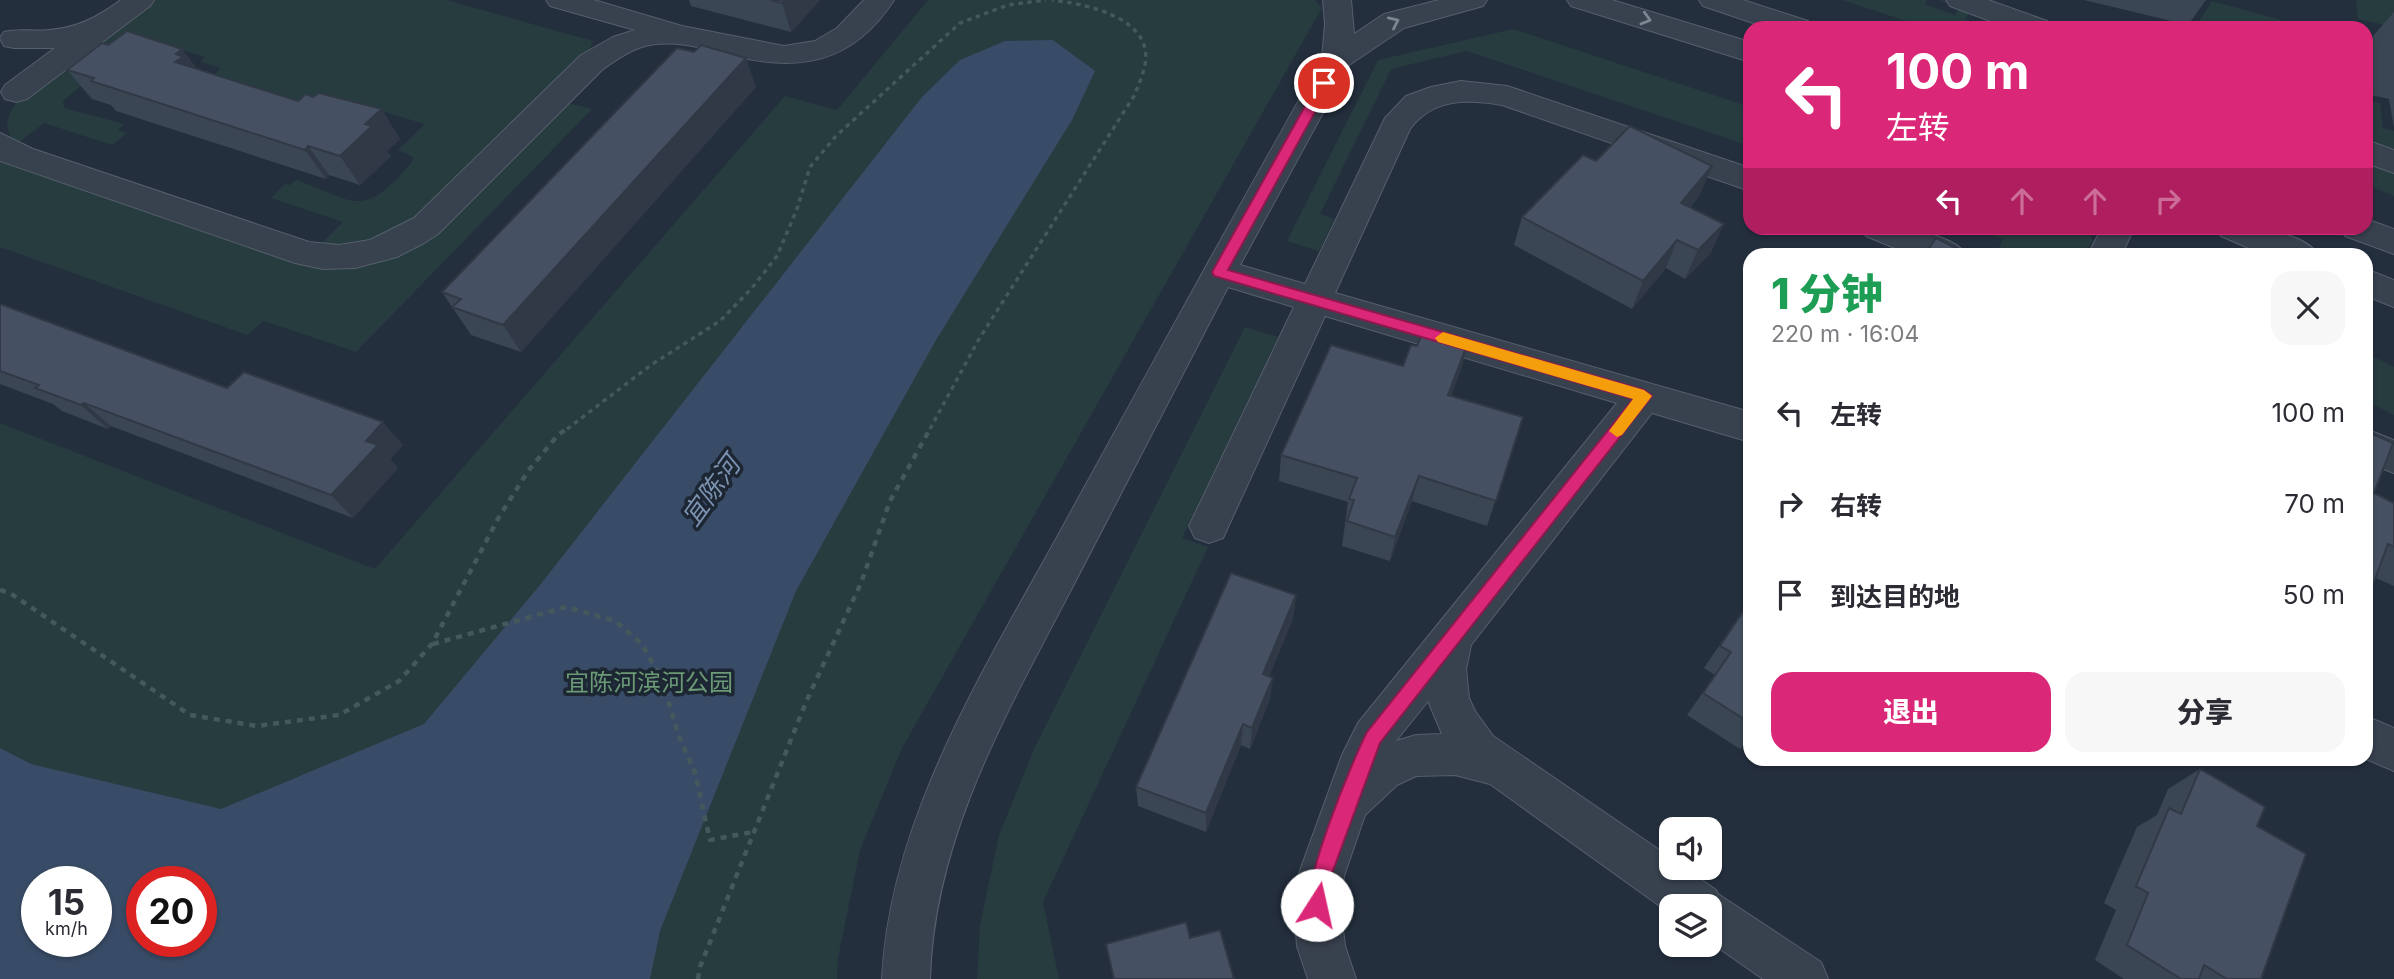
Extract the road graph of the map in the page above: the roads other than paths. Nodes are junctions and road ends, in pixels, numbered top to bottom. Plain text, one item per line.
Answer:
1 (880, 0) edge
2 (1337, 0) edge
3 (1473, 0) edge
4 (1581, 0) edge
5 (1713, 0) edge
6 (1960, 0) edge
7 (569, 3) edge
8 (129, 8) edge
9 (1777, 21) edge
10 (2017, 21) edge
11 (7, 37) edge
12 (695, 37) junction
13 (1743, 49) edge
14 (1337, 60) junction
15 (592, 62) junction
16 (8, 101) edge
17 (0, 144) edge
18 (2373, 154) edge
19 (2394, 162) edge
20 (1743, 178) edge
21 (2373, 234) edge
22 (1896, 235) edge
23 (2250, 235) edge
24 (2394, 243) edge
25 (1929, 248) edge
26 (2282, 248) edge
27 (1219, 272) junction
28 (2373, 285) edge
29 (2394, 294) edge
30 (1315, 301) junction
31 (1644, 396) junction
32 (1743, 425) edge
33 (2373, 448) edge
34 (2394, 458) edge
35 (1209, 526) dead end
36 (1454, 633) junction
37 (2373, 740) edge
38 (2394, 751) edge
39 (1500, 767) junction
40 (1345, 809) junction
41 (1683, 894) edge
42 (1722, 922) edge
43 (906, 979) edge
44 (1332, 979) edge
45 (1804, 979) edge

1 - 12 street
2 - 14 street
14 -> 3 street
4 -> 13 street
5 - 9 street
6 - 10 street
7 - 12 street
7 - 15 street
8 - 11 street
8 - 16 street
11 - 16 street
12 - 15 street
14 - 27 street
15 - 17 street
18 - 19 street
20 - 30 street
21 - 24 street
22 - 25 street
23 - 26 street
27 - 30 street
27 - 43 street
28 - 29 street
30 - 31 street
30 - 35 street
31 - 32 street
31 - 36 street
33 - 34 street
36 - 39 street
36 - 40 street
37 - 38 street
39 - 40 street
39 - 41 street
40 - 44 street
42 - 45 street

